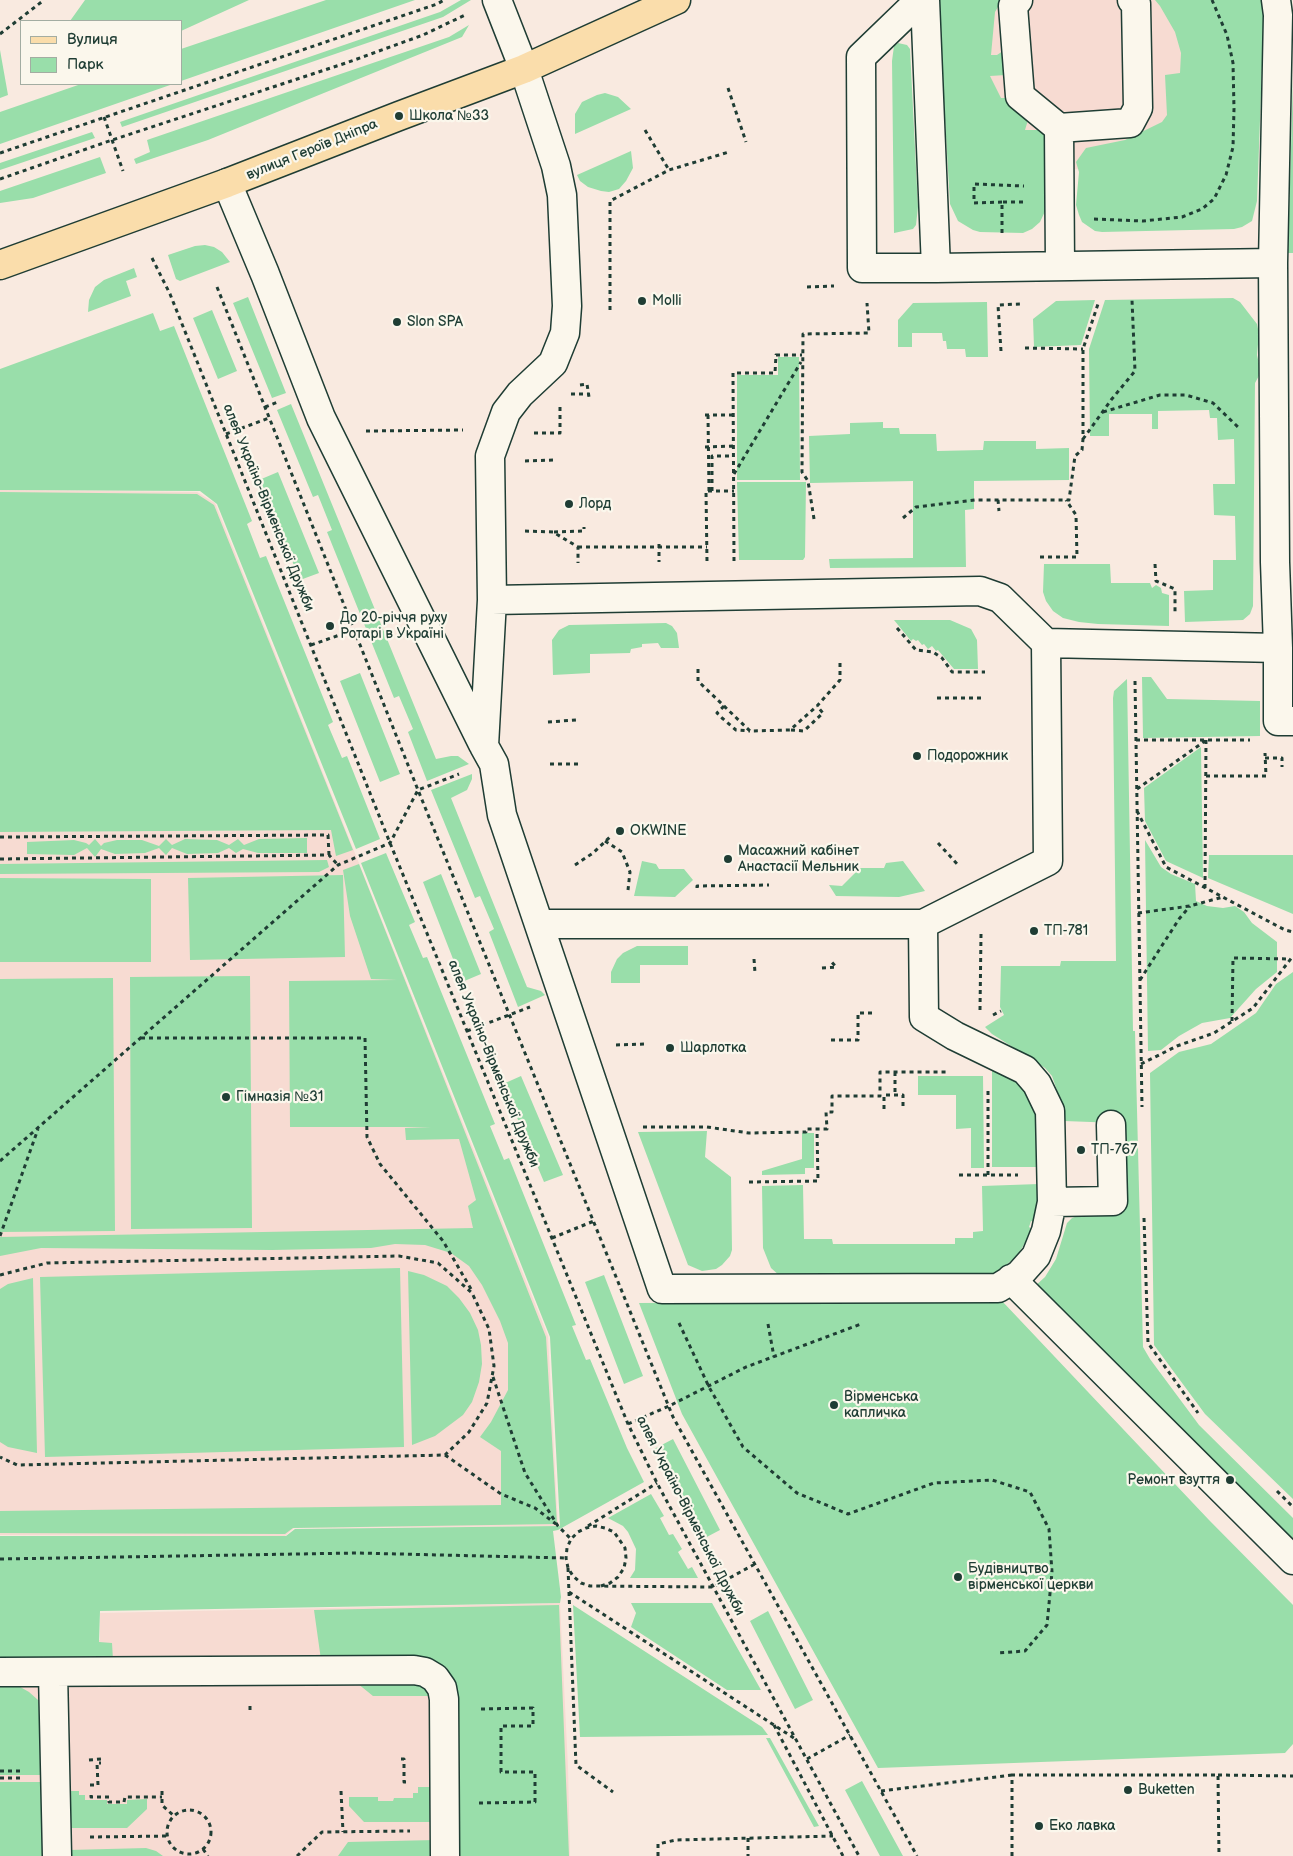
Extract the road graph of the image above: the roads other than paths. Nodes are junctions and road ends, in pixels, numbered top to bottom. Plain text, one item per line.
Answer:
1 (497, 0) edge
2 (676, 0) edge
3 (920, 0) edge
4 (925, 0) edge
5 (1018, 0) edge
6 (1132, 0) edge
7 (1276, 0) edge
8 (524, 69) junction
9 (1060, 128) junction
10 (227, 184) junction
11 (1273, 263) junction
12 (0, 265) edge
13 (1060, 266) junction
14 (936, 268) junction
15 (492, 600) junction
16 (1046, 644) junction
17 (1278, 648) junction
18 (1293, 721) edge
19 (484, 746) junction
20 (540, 924) junction
21 (923, 924) junction
22 (1111, 1125) dead end
23 (1052, 1202) junction
24 (1011, 1279) junction
25 (1293, 1560) edge
26 (0, 1672) edge
27 (53, 1672) junction
28 (445, 1843) edge
29 (57, 1847) edge

1 - 8 lane
2 - 8 main road, вулиця Героїв Дніпра
3 - 14 lane
4 - 14 lane
5 - 9 lane
6 - 9 lane
7 - 11 lane
8 - 10 main road, вулиця Героїв Дніпра
8 - 15 lane
9 - 13 lane
10 - 12 main road, вулиця Героїв Дніпра
10 - 19 lane
11 - 13 lane
11 - 17 lane
13 - 14 lane
15 - 16 lane
15 - 19 lane
16 - 17 lane
16 - 21 lane
17 - 18 lane
19 - 20 lane
20 - 21 lane
20 - 24 lane
21 - 23 lane
22 - 23 lane
23 - 24 lane
24 - 25 lane
26 - 27 lane
27 - 28 lane
27 - 29 lane

